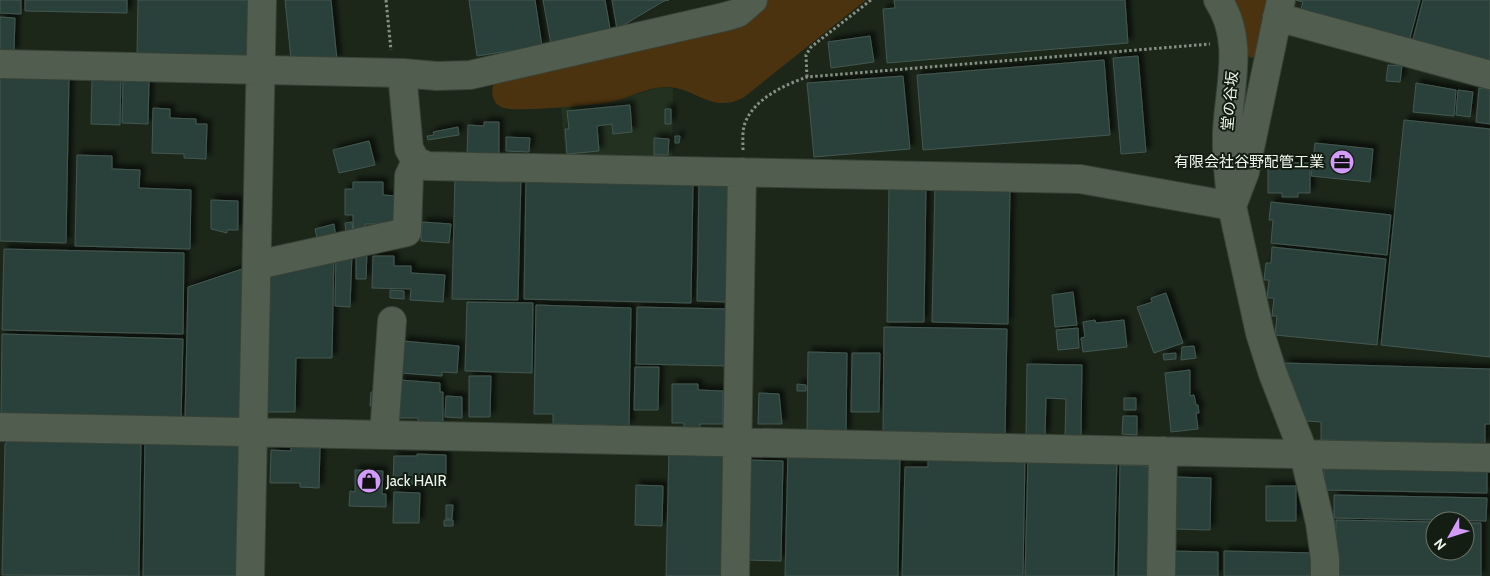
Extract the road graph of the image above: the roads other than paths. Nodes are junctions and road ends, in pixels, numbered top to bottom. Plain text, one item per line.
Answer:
1 (262, 0) edge
2 (753, 0) edge
3 (1218, 0) edge
4 (1279, 9) edge
5 (0, 64) edge
6 (260, 70) junction
7 (398, 73) junction
8 (1490, 75) edge
9 (416, 161) junction
10 (742, 172) junction
11 (1232, 206) junction
12 (257, 265) junction
13 (392, 321) dead end
14 (0, 427) edge
15 (253, 431) junction
16 (384, 434) junction
17 (737, 442) junction
18 (1164, 451) junction
19 (1304, 454) junction
20 (1490, 458) edge
21 (250, 576) edge
22 (735, 576) edge
23 (1161, 576) edge
24 (1325, 576) edge

1 - 6 street
2 - 7 street
3 - 11 street, 堂の谷坂
4 - 8 street
4 - 11 street
5 - 6 street
6 - 7 street
6 - 12 street
7 - 9 street
9 - 10 street
9 - 12 street
10 - 11 street
10 - 17 street
11 - 19 street, 堂の谷坂
12 - 15 street
13 - 16 street
14 - 15 street
15 - 16 street
15 - 21 street
16 - 17 street
17 - 18 street
17 - 22 street
18 - 19 street
18 - 23 street
19 - 20 street
19 - 24 street, 堂の谷坂

